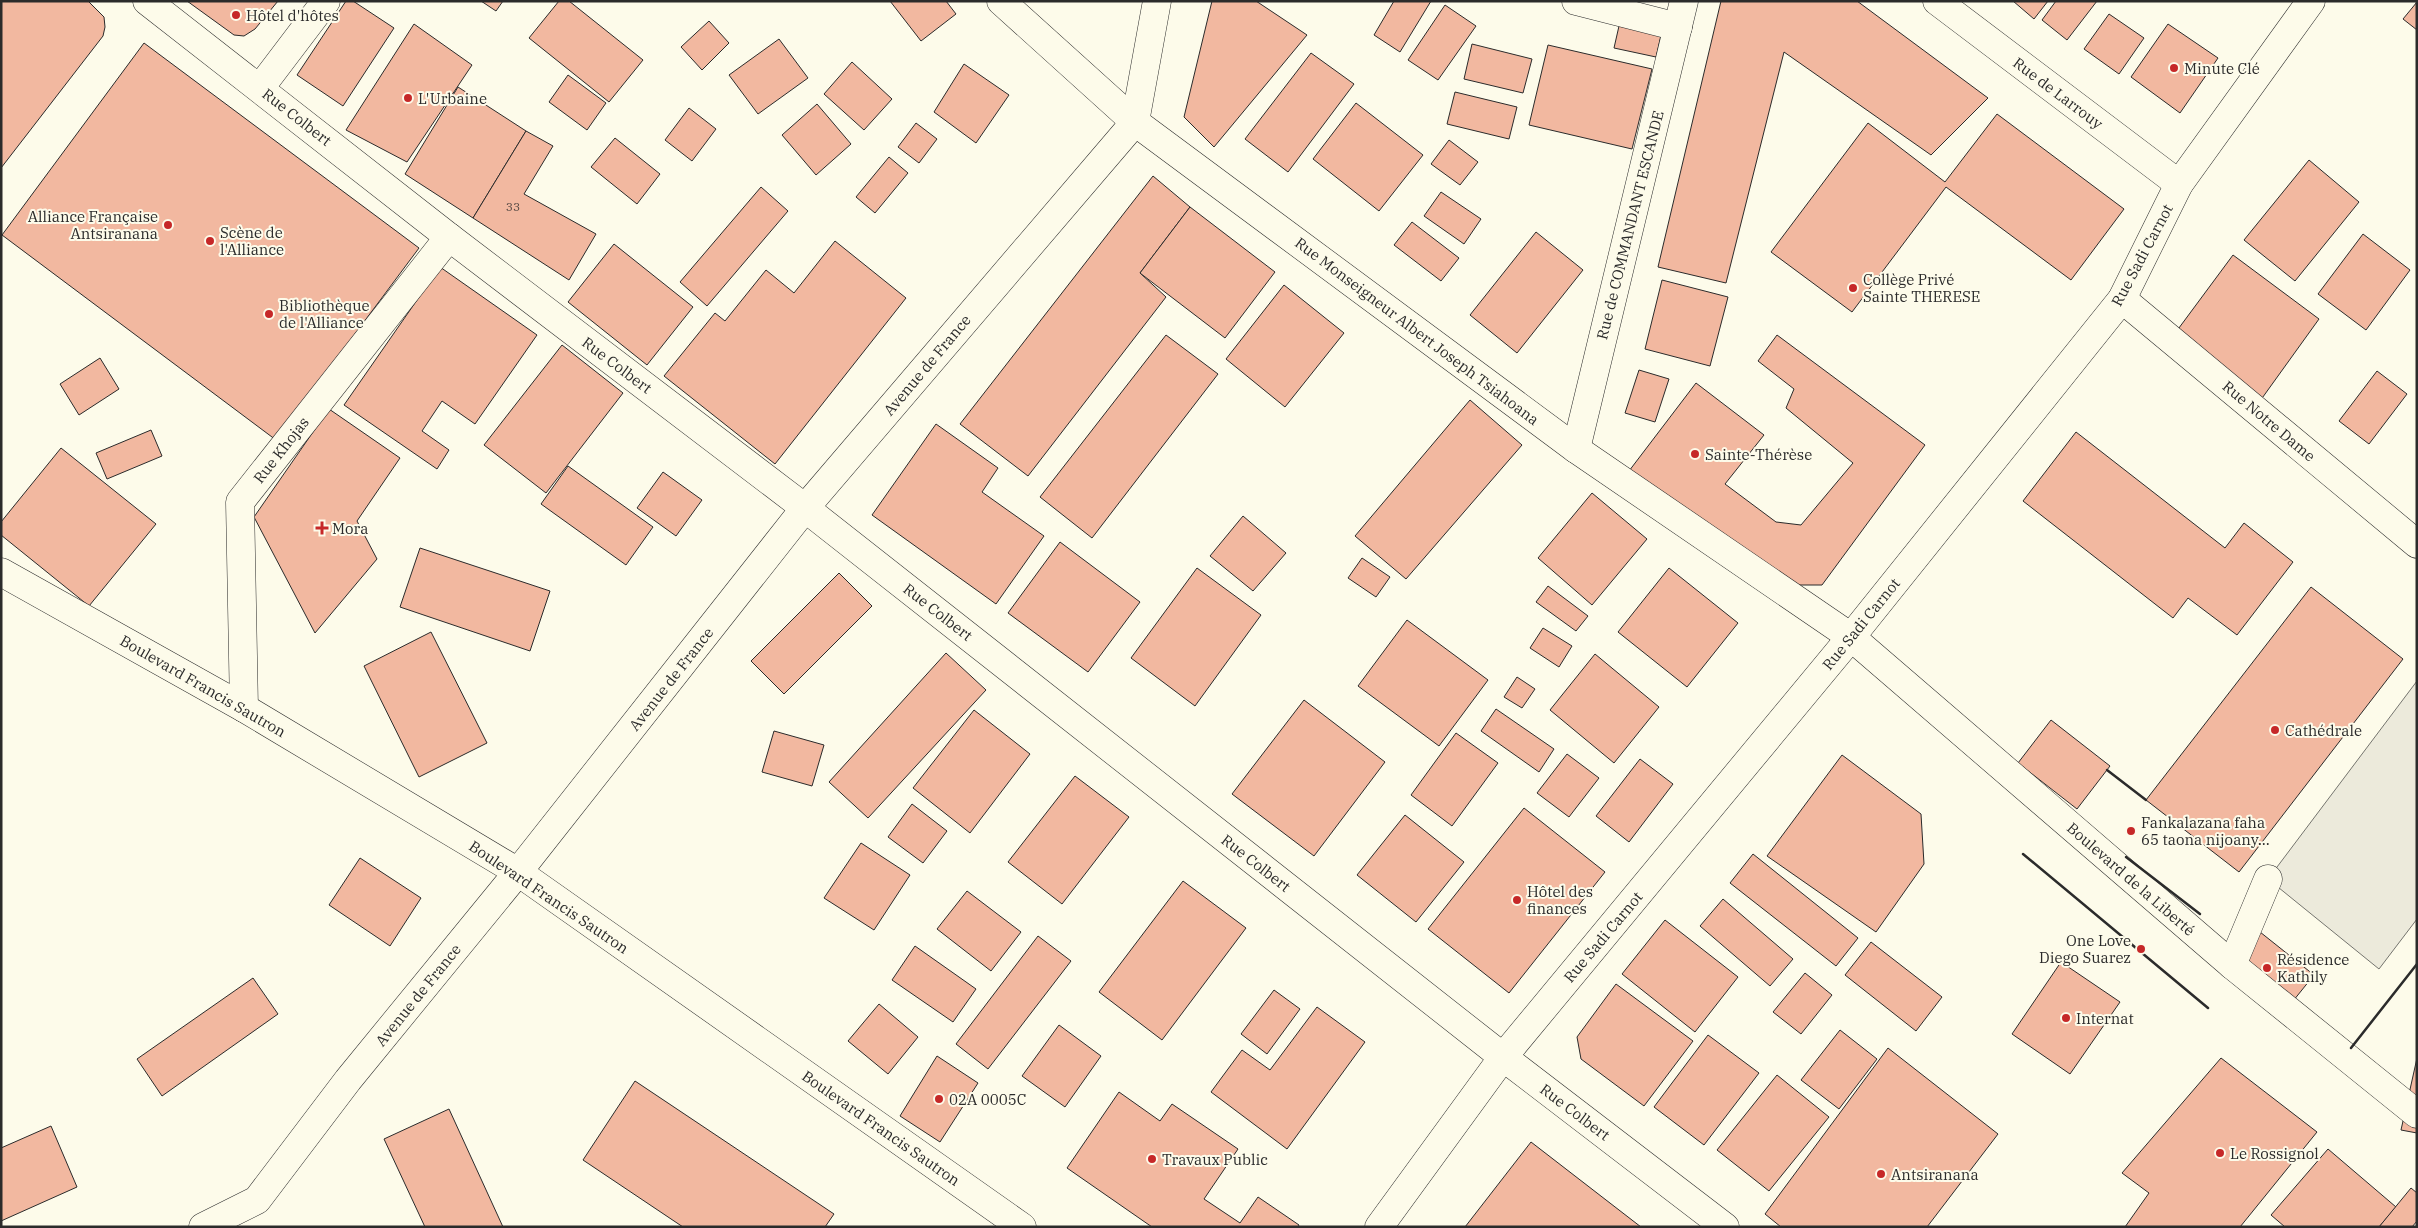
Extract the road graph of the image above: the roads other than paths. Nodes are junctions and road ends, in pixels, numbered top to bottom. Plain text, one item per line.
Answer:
1 (148, 1) edge
2 (326, 1) edge
3 (1001, 1) edge
4 (1157, 1) edge
5 (1576, 1) edge
6 (1937, 1) edge
7 (2311, 1) edge
8 (1681, 14) edge
9 (260, 88) junction
10 (1135, 122) junction
11 (2180, 184) junction
12 (449, 237) junction
13 (2122, 299) junction
14 (1576, 449) junction
15 (805, 508) junction
16 (2417, 544) edge
17 (1, 572) edge
18 (1851, 637) junction
19 (244, 708) junction
20 (518, 872) junction
21 (2268, 878) dead end
22 (2232, 965) junction
23 (1503, 1057) junction
24 (2417, 1114) edge
25 (203, 1227) edge
26 (1022, 1227) edge
27 (1380, 1227) edge
28 (1725, 1227) edge

1 - 9 street, Rue Colbert
2 - 9 street
3 - 10 street, Rue Monseigneur Albert Joseph Tsiahoana
4 - 10 street
5 - 8 street
6 - 11 street, Rue de Larrouy
7 - 11 street, Rue Sadi Carnot
8 - 14 street, Rue de COMMANDANT ESCANDE
9 - 12 street, Rue Colbert
10 - 14 street, Rue Monseigneur Albert Joseph Tsiahoana
10 - 15 street, Avenue de France
11 - 13 street, Rue Sadi Carnot
12 - 15 street, Rue Colbert
12 - 19 street, Rue Khojas
13 - 16 street, Rue Notre Dame
13 - 18 street, Rue Sadi Carnot
14 - 18 street, Rue Monseigneur Albert Joseph Tsiahoana
15 - 20 street, Avenue de France
15 - 23 street, Rue Colbert
17 - 19 street, Boulevard Francis Sautron
18 - 22 street, Boulevard de la Liberté
18 - 23 street, Rue Sadi Carnot
19 - 20 street, Boulevard Francis Sautron
20 - 25 street, Avenue de France
20 - 26 street, Boulevard Francis Sautron
21 - 22 street
22 - 24 street, Boulevard de la Liberté
23 - 27 street, Rue Sadi Carnot
23 - 28 street, Rue Colbert

